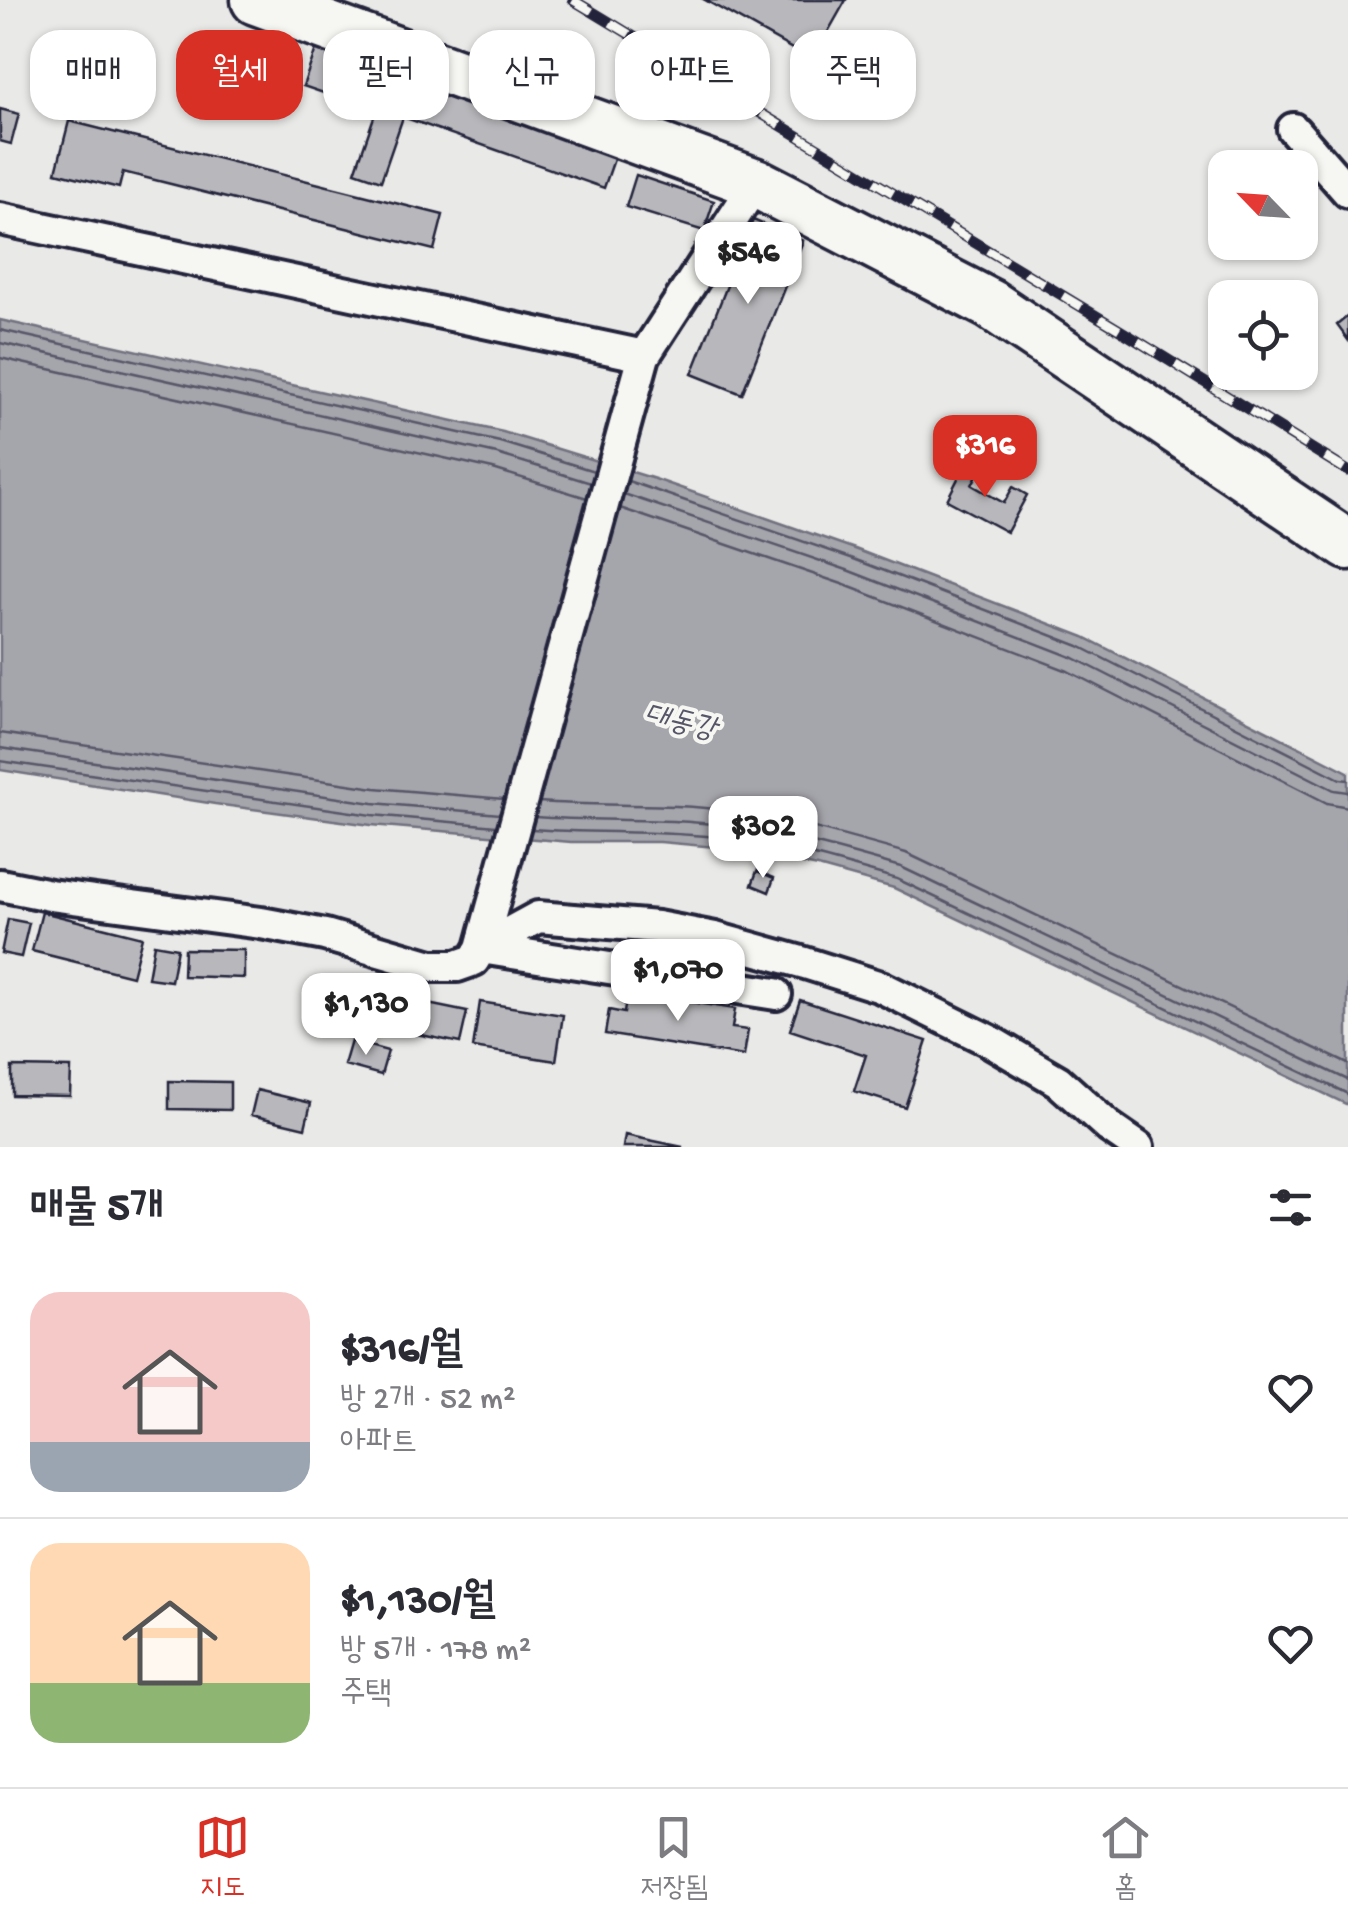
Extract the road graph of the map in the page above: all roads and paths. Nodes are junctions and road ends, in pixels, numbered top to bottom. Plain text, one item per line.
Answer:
1 (256, 0) edge
2 (1294, 129) dead end
3 (756, 183) junction
4 (1348, 192) edge
5 (0, 219) edge
6 (644, 356) junction
7 (1348, 544) edge
8 (0, 885) edge
9 (484, 940) junction
10 (776, 994) dead end
11 (1138, 1147) edge

1 - 3 main road
2 - 4 street
3 - 6 street
3 - 7 main road
5 - 6 street
6 - 9 street
8 - 9 street
9 - 10 street
9 - 11 street

